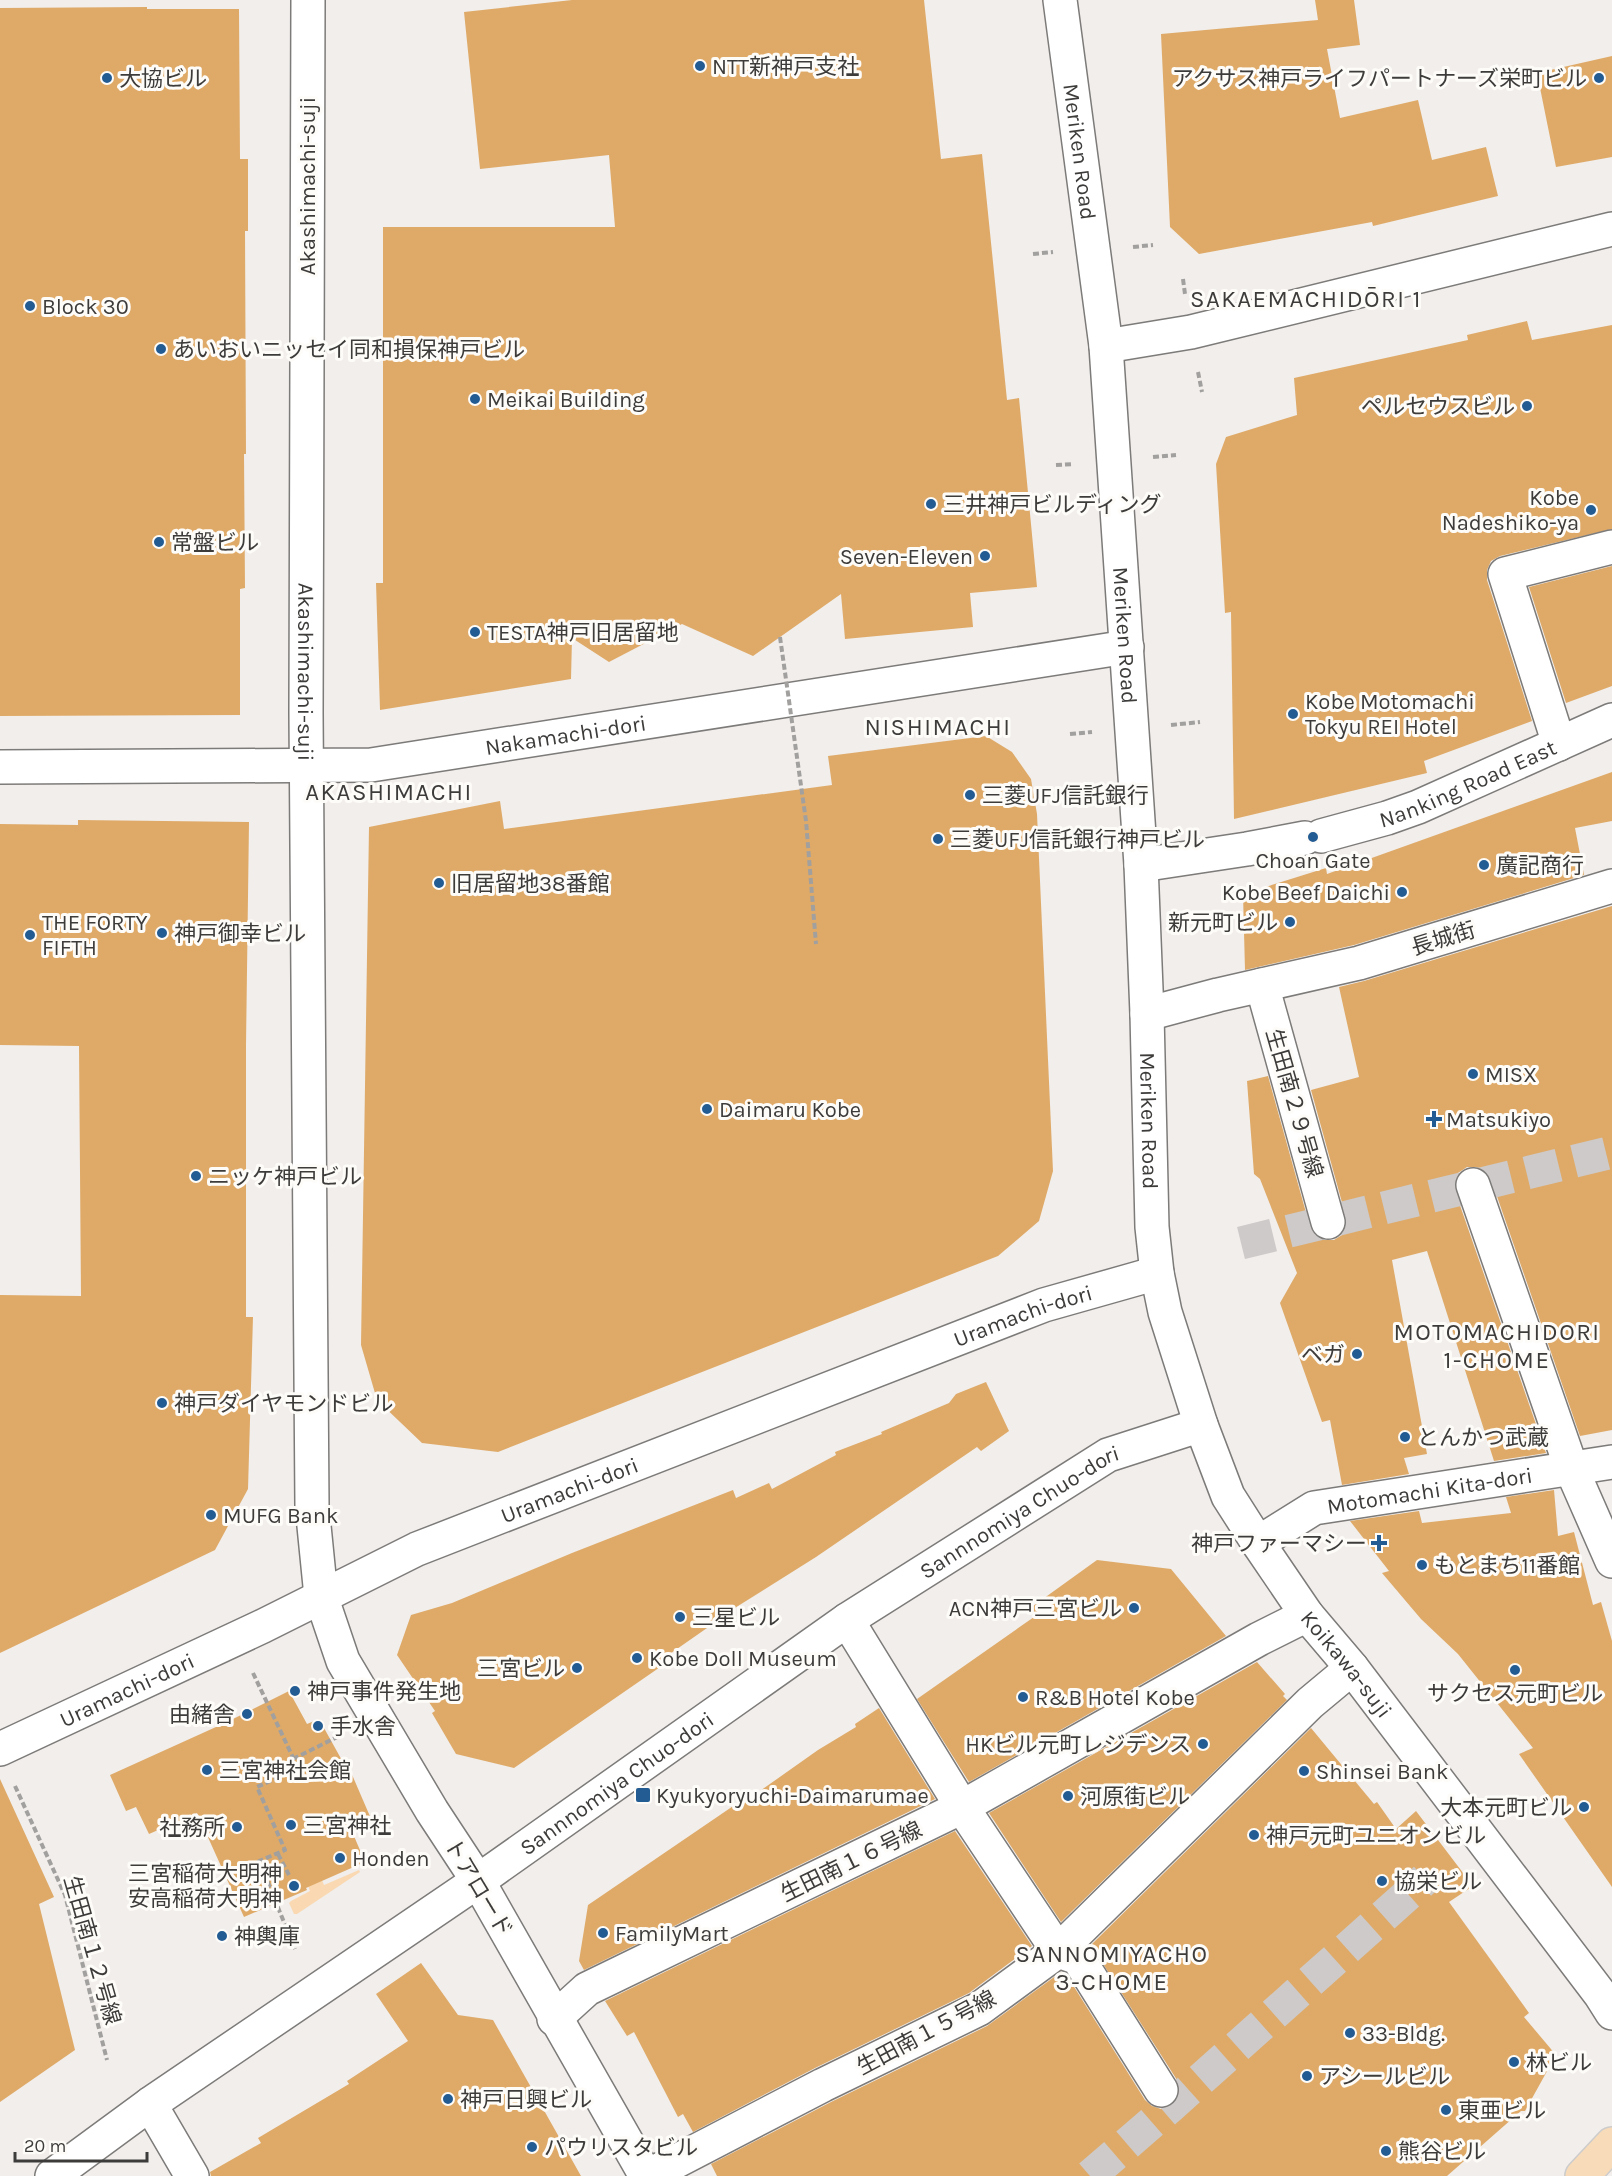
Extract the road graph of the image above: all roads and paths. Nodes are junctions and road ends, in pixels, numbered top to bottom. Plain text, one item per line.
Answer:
1 (308, 0) edge
2 (1060, 0) edge
3 (1612, 229) edge
4 (1106, 346) junction
5 (1612, 547) edge
6 (780, 637) dead end
7 (1127, 647) junction
8 (1612, 720) edge
9 (1559, 744) junction
10 (307, 766) junction
11 (0, 767) edge
12 (1141, 864) junction
13 (1612, 886) edge
14 (816, 945) dead end
15 (1267, 984) junction
16 (1147, 1014) junction
17 (1473, 1185) dead end
18 (1328, 1222) dead end
19 (1156, 1273) junction
20 (1202, 1425) junction
21 (1612, 1462) edge
22 (1572, 1470) junction
23 (1258, 1543) junction
24 (1612, 1561) edge
25 (321, 1596) junction
26 (1307, 1615) junction
27 (847, 1620) junction
28 (1352, 1668) junction
29 (253, 1672) dead end
30 (343, 1734) dead end
31 (0, 1749) edge
32 (293, 1759) junction
33 (15, 1785) dead end
34 (962, 1807) junction
35 (278, 1854) junction
36 (289, 1875) dead end
37 (478, 1881) junction
38 (296, 1949) dead end
39 (1058, 1951) junction
40 (1612, 2013) edge
41 (554, 2019) junction
42 (107, 2060) dead end
43 (1161, 2090) dead end
44 (150, 2104) junction
45 (1612, 2144) edge
46 (52, 2176) edge
47 (192, 2176) edge
48 (647, 2176) edge
49 (1582, 2176) edge

1 - 10 street, Akashimachi-suji
2 - 4 street, Meriken Road
3 - 4 street
4 - 7 street, Meriken Road
5 - 9 street
6 - 14 path, bridge
7 - 10 street, Nakamachi-dori
7 - 12 street, Meriken Road
8 - 9 street, Nanking Road East
9 - 12 street, Nanking Road East
10 - 11 street, Nakamachi-dori
10 - 25 street, Akashimachi-suji
12 - 16 street, Meriken Road
13 - 15 street, 長城街
15 - 16 street, 長城街
15 - 18 street, 生田南２９号線
16 - 19 street, Meriken Road
17 - 22 street
19 - 20 street, Koikawa-suji
19 - 25 street, Uramachi-dori
20 - 23 street, Koikawa-suji
20 - 27 street, Sannnomiya Chuo-dori
21 - 22 street, Motomachi Kita-dori
22 - 23 street, Motomachi Kita-dori
22 - 24 street
23 - 26 street, Koikawa-suji
25 - 31 street, Uramachi-dori
25 - 37 street, トアロード
26 - 28 street, Koikawa-suji
26 - 34 street, 生田南１６号線
27 - 34 street
27 - 37 street, Sannnomiya Chuo-dori
28 - 39 street, 生田南１５号線
28 - 40 street, Koikawa-suji
29 - 32 path
30 - 32 path
32 - 35 path
33 - 42 path, 生田南１２号線
34 - 39 street
34 - 41 street, 生田南１６号線
35 - 36 path
35 - 38 path
37 - 41 street, トアロード
37 - 44 street, Sannnomiya Chuo-dori
39 - 43 street
39 - 48 street, 生田南１５号線
41 - 48 street, トアロード
44 - 46 street, Sannnomiya Chuo-dori
44 - 47 street
45 - 49 main road

